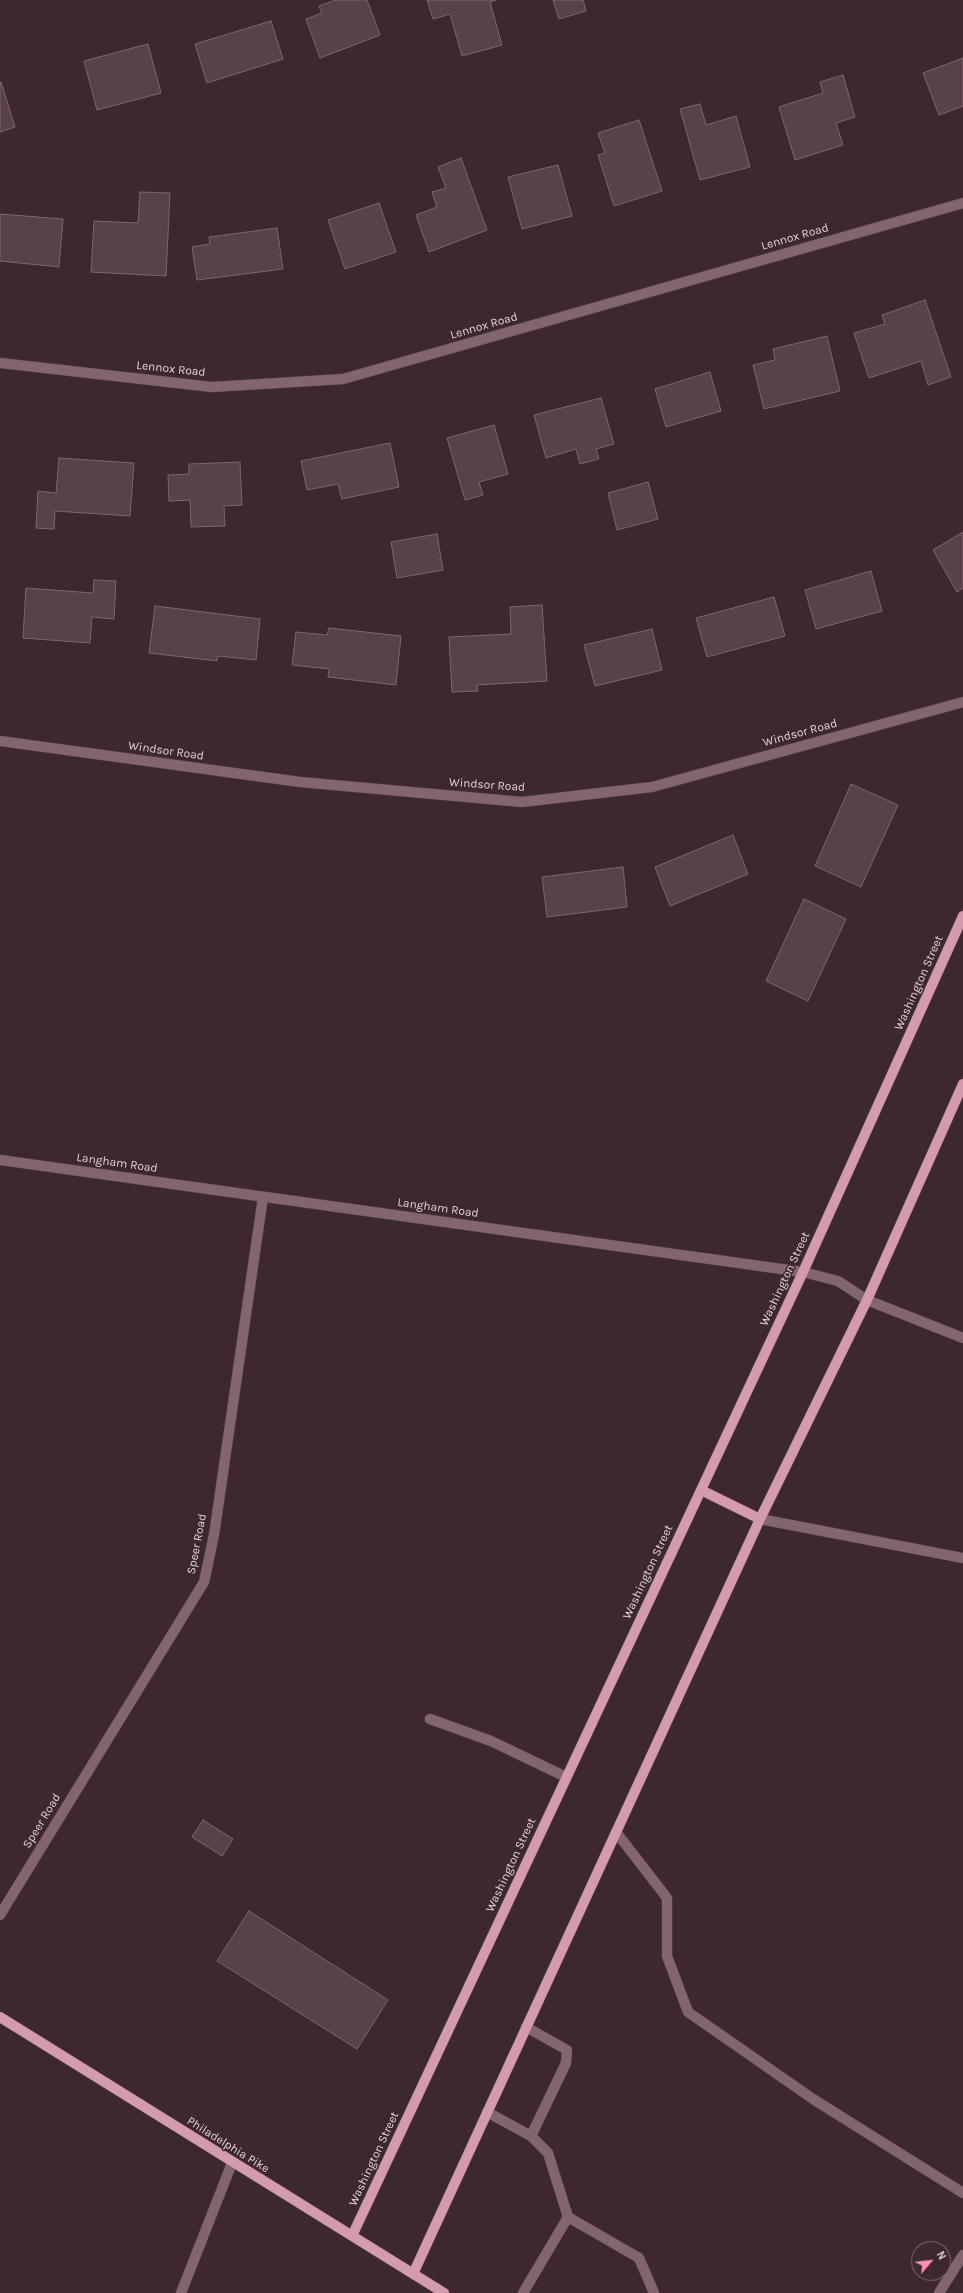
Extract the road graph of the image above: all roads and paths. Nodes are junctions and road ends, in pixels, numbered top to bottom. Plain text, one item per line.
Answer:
1 (963, 203) edge
2 (0, 364) edge
3 (963, 702) edge
4 (0, 742) edge
5 (963, 916) edge
6 (963, 1084) edge
7 (0, 1160) edge
8 (263, 1197) junction
9 (803, 1272) junction
10 (867, 1300) junction
11 (963, 1338) edge
12 (701, 1490) junction
13 (760, 1519) junction
14 (963, 1558) edge
15 (430, 1719) dead end
16 (566, 1777) junction
17 (616, 1832) junction
18 (0, 1915) edge
19 (0, 2017) edge
20 (526, 2027) junction
21 (487, 2112) junction
22 (531, 2136) junction
23 (232, 2163) junction
24 (963, 2193) edge
25 (568, 2217) junction
26 (352, 2236) junction
27 (963, 2255) edge
28 (413, 2274) junction
29 (181, 2293) edge
30 (444, 2293) edge
31 (524, 2293) edge
32 (654, 2293) edge
33 (938, 2293) edge

1 - 2 street, Lennox Road
3 - 4 street, Windsor Road
5 - 9 main road, Washington Street
6 - 10 main road
7 - 8 street, Langham Road
8 - 9 street, Langham Road
8 - 18 street, Speer Road
9 - 10 street, Langham Road
9 - 12 main road, Washington Street
10 - 11 street, Langham Road
10 - 13 main road
12 - 13 main road
12 - 16 main road, Washington Street
13 - 14 street
13 - 17 main road
15 - 16 street
16 - 26 main road, Washington Street
17 - 20 main road
17 - 24 street
19 - 23 main road, Philadelphia Pike
20 - 21 main road
20 - 22 street
21 - 22 street
21 - 28 main road
22 - 25 street
23 - 26 main road, Philadelphia Pike
23 - 29 street
25 - 31 street
25 - 32 street
26 - 28 main road, Philadelphia Pike
27 - 33 street
28 - 30 main road, Philadelphia Pike

